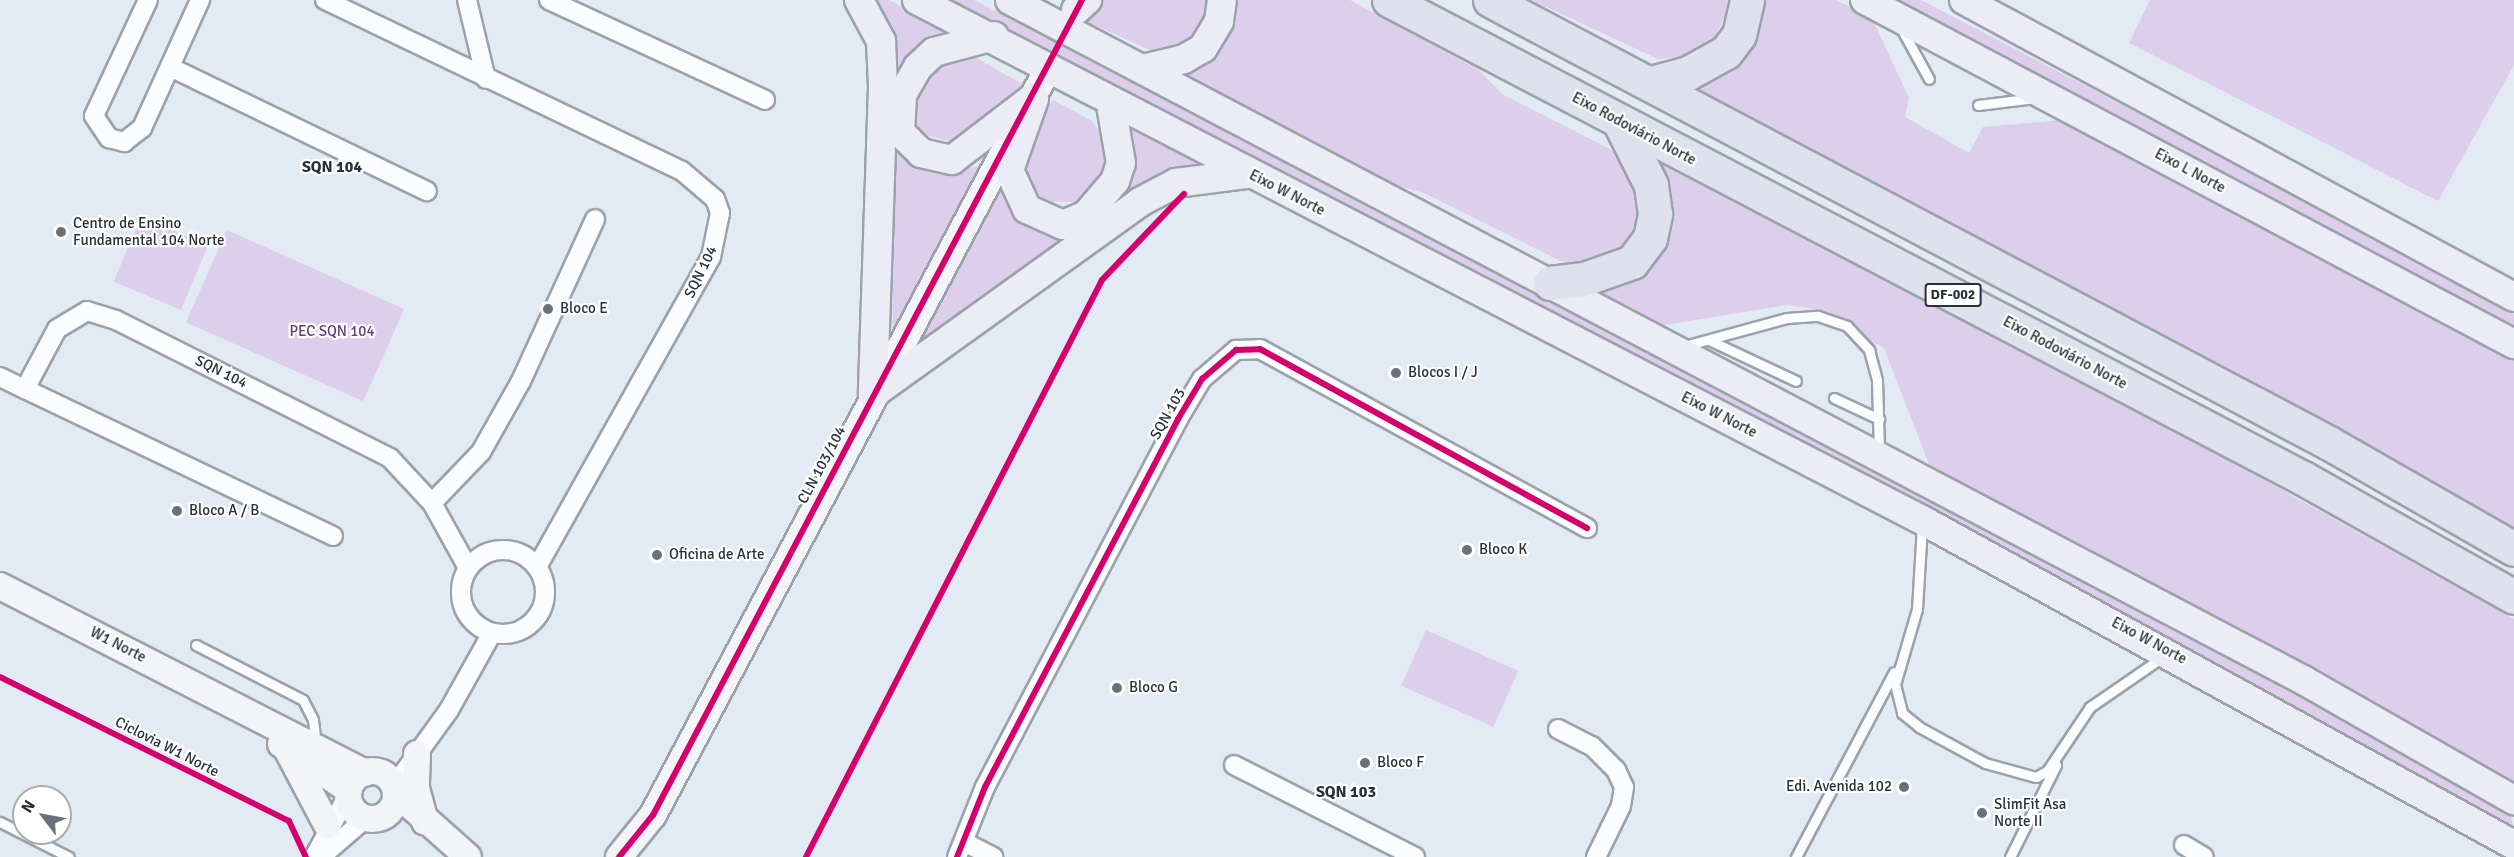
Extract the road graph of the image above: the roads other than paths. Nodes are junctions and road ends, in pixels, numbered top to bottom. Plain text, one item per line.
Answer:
1 (148, 0) edge
2 (200, 0) edge
3 (325, 0) edge
4 (467, 0) edge
5 (549, 0) edge
6 (859, 0) edge
7 (917, 0) edge
8 (1010, 0) edge
9 (1222, 0) edge
10 (1389, 0) edge
11 (1490, 0) edge
12 (1747, 0) edge
13 (1864, 0) edge
14 (1964, 0) edge
15 (1894, 15) junction
16 (994, 36) junction
17 (172, 68) junction
18 (1142, 69) junction
19 (486, 79) junction
20 (1929, 80) dead end
21 (1651, 83) junction
22 (1038, 88) junction
23 (2049, 97) junction
24 (765, 100) dead end
25 (1112, 105) junction
26 (1978, 105) dead end
27 (1619, 121) junction
28 (1249, 174) junction
29 (427, 191) dead end
30 (596, 219) dead end
31 (1550, 283) junction
32 (2514, 297) edge
33 (1708, 340) junction
34 (2514, 344) edge
35 (1677, 348) junction
36 (0, 377) edge
37 (1796, 381) dead end
38 (25, 389) junction
39 (873, 394) junction
40 (1834, 398) dead end
41 (1879, 419) junction
42 (1879, 457) junction
43 (432, 503) junction
44 (1922, 520) junction
45 (1587, 528) dead end
46 (333, 536) dead end
47 (2514, 549) edge
48 (537, 567) junction
49 (468, 568) junction
50 (0, 586) edge
51 (2514, 597) edge
52 (492, 633) junction
53 (196, 645) dead end
54 (2171, 652) junction
55 (1901, 659) junction
56 (236, 704) junction
57 (1558, 729) dead end
58 (2068, 741) junction
59 (424, 745) junction
60 (316, 747) junction
61 (286, 748) junction
62 (1234, 765) dead end
63 (373, 785) junction
64 (2514, 801) edge
65 (653, 815) junction
66 (374, 818) junction
67 (0, 822) edge
68 (426, 822) junction
69 (327, 825) junction
70 (2184, 845) dead end
71 (2514, 845) edge
72 (960, 849) edge
73 (464, 855) edge
74 (69, 857) edge
75 (314, 857) edge
76 (321, 857) edge
77 (619, 857) edge
78 (642, 857) edge
79 (993, 857) edge
80 (1415, 857) edge
81 (1596, 857) edge
82 (1796, 857) edge
83 (2010, 857) edge
84 (2204, 857) edge

1 - 17 street
2 - 17 street
3 - 19 street, SQN 104
4 - 19 street
5 - 24 street
6 - 39 main road
7 - 16 main road, Eixo W Norte
8 - 18 main road
9 - 18 main road
10 - 27 highway, Eixo Rodoviário Norte / DF-002
11 - 21 highway
12 - 21 highway
13 - 15 main road, Eixo L Norte
14 - 32 main road
15 - 20 lane
15 - 23 main road, Eixo L Norte
16 - 22 main road
16 - 25 main road, Eixo W Norte
17 - 29 street
18 - 31 main road
19 - 48 street, SQN 104
21 - 47 highway
22 - 25 main road
22 - 39 street, CLN 103/104
23 - 26 lane
23 - 34 main road, Eixo L Norte
25 - 28 main road, Eixo W Norte
27 - 31 highway
27 - 51 highway, Eixo Rodoviário Norte / DF-002
28 - 39 main road
28 - 44 main road, Eixo W Norte
30 - 43 street
31 - 35 main road
33 - 35 lane
33 - 37 lane
33 - 41 lane
35 - 42 main road
36 - 38 street
38 - 43 street, SQN 104
38 - 46 street
39 - 65 street, CLN 103/104
40 - 41 lane
41 - 42 lane
42 - 64 main road
43 - 49 street, SQN 104
44 - 54 main road, Eixo W Norte
44 - 55 lane
45 - 72 street, SQN 103
48 - 49 street
48 - 52 street
49 - 52 street
50 - 56 street, W1 Norte
52 - 59 street
53 - 60 lane
54 - 58 lane
54 - 71 main road, Eixo W Norte
55 - 58 lane
55 - 82 lane
56 - 60 street, W1 Norte
56 - 61 street, W1 Norte
57 - 81 street
58 - 83 lane
59 - 63 street
59 - 68 street
60 - 63 street, W1 Norte
61 - 63 street, W1 Norte
61 - 69 street
62 - 80 street
63 - 66 street
63 - 66 street
63 - 68 street, W1 Norte
63 - 69 street
65 - 77 street, CLN 103/104
65 - 78 street, CLN 103/104
66 - 73 street, W1 Norte
66 - 76 street
67 - 74 lane
68 - 73 street, W1 Norte
69 - 75 street
70 - 84 street
72 - 79 street, SQN 103

